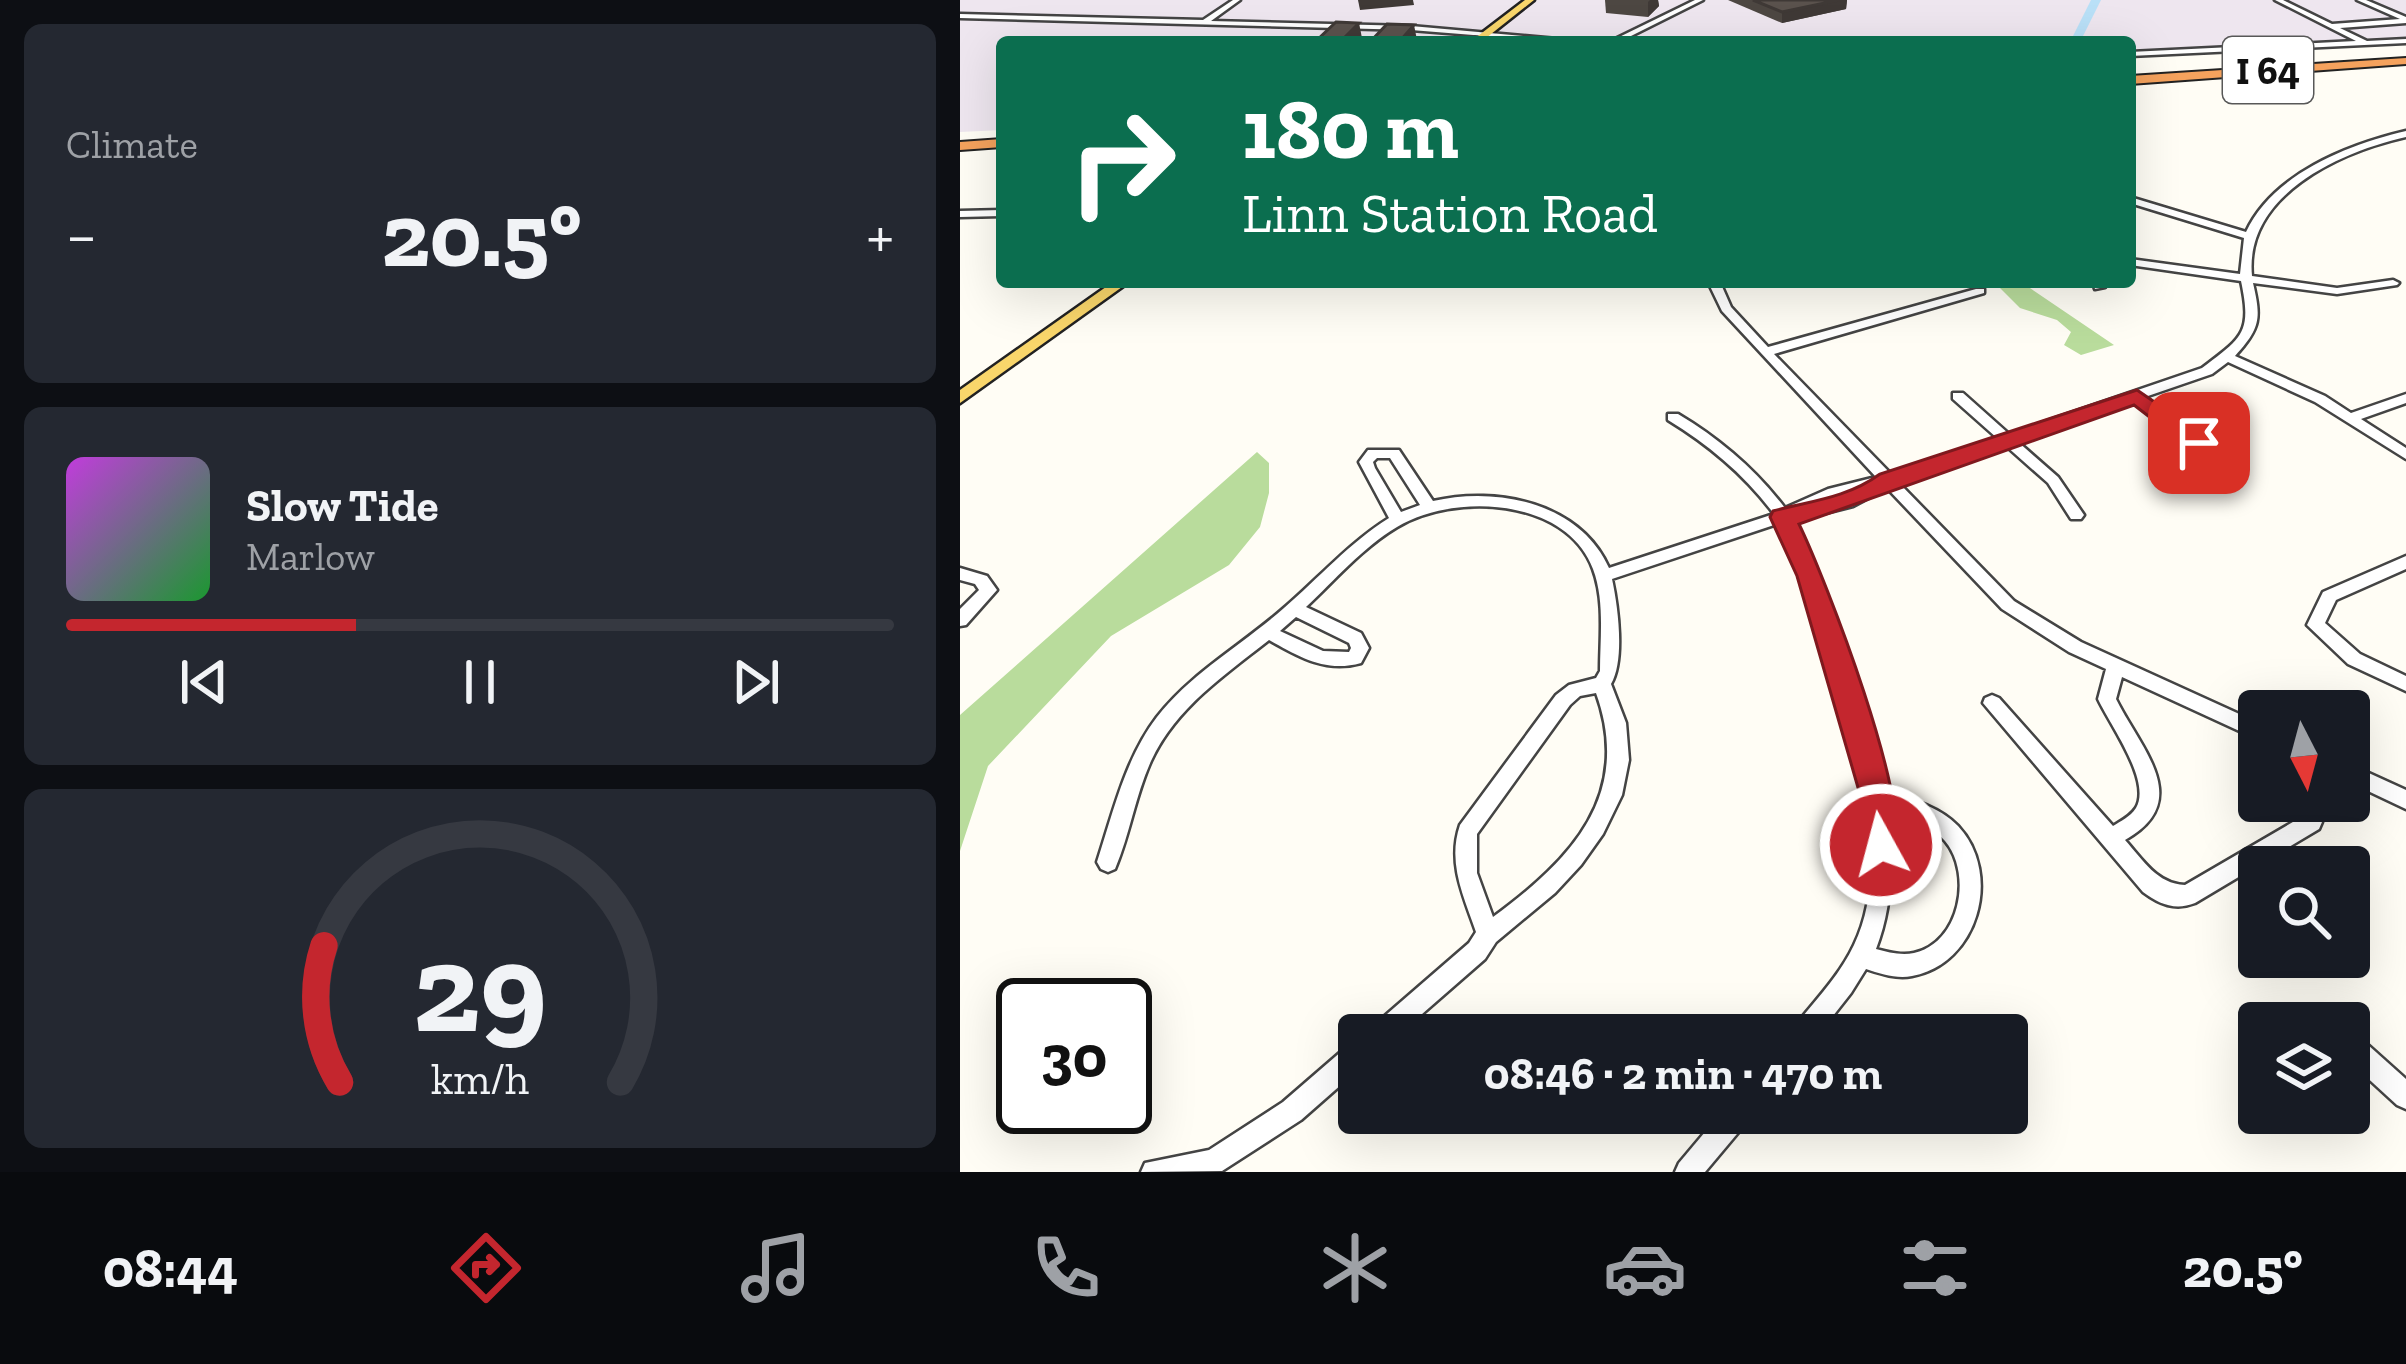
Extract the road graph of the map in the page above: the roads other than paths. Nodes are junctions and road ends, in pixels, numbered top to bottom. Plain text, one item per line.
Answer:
1 (1237, 0) edge
2 (1530, 0) edge
3 (1700, 0) edge
4 (2278, 0) edge
5 (2360, 0) edge
6 (960, 16) edge
7 (2406, 21) edge
8 (1206, 22) junction
9 (2331, 26) junction
10 (1487, 33) junction
11 (1483, 36) edge
12 (1521, 36) edge
13 (1625, 36) edge
14 (2406, 41) edge
15 (2367, 43) junction
16 (2136, 54) edge
17 (2406, 58) edge
18 (2136, 76) edge
19 (2406, 137) edge
20 (996, 144) edge
21 (963, 149) edge
22 (996, 152) edge
23 (2136, 202) edge
24 (996, 213) edge
25 (960, 214) edge
26 (2250, 236) junction
27 (2136, 263) edge
28 (2249, 279) junction
29 (2393, 283) dead end
30 (1113, 288) edge
31 (1717, 288) edge
32 (1980, 291) dead end
33 (1765, 352) junction
34 (2228, 357) junction
35 (965, 384) edge
36 (1958, 396) dead end
37 (2137, 397) junction
38 (960, 398) edge
39 (2406, 398) edge
40 (1673, 417) dead end
41 (2350, 418) junction
42 (2007, 439) junction
43 (2406, 454) edge
44 (2225, 463) dead end
45 (1889, 480) junction
46 (1430, 508) junction
47 (2076, 514) dead end
48 (1782, 517) junction
49 (1397, 519) junction
50 (2406, 562) edge
51 (960, 574) edge
52 (1604, 576) junction
53 (1294, 609) junction
54 (960, 620) edge
55 (1268, 632) junction
56 (2116, 666) junction
57 (1602, 684) junction
58 (2406, 684) edge
59 (1993, 703) dead end
60 (2238, 722) edge
61 (2370, 783) edge
62 (1878, 798) junction
63 (2406, 800) edge
64 (2312, 822) dead end
65 (2110, 838) junction
66 (1108, 862) dead end
67 (1488, 934) junction
68 (1861, 956) junction
69 (1404, 1014) edge
70 (1818, 1014) edge
71 (2370, 1064) edge
72 (1338, 1071) edge
73 (2406, 1096) edge
74 (1720, 1134) edge
75 (1154, 1172) edge
76 (1688, 1172) edge

1 - 8 street
2 - 10 main road
3 - 13 street
4 - 9 street
5 - 7 street
6 - 8 street
7 - 9 street
8 - 10 street
9 - 15 street
10 - 11 main road
10 - 12 street
14 - 15 street
15 - 16 street
17 - 18 highway, I 64
19 - 26 street
20 - 21 highway
21 - 22 highway
23 - 26 street
24 - 25 street
26 - 28 street
27 - 28 street
28 - 29 street
28 - 34 street
30 - 35 main road
31 - 33 street
32 - 33 street
33 - 45 street
34 - 37 street
34 - 41 street
35 - 38 main road
36 - 42 street
37 - 42 street
37 - 44 street
39 - 41 street
40 - 48 street
41 - 43 street
42 - 45 street
42 - 47 street
45 - 48 street
45 - 56 street
46 - 49 street
46 - 49 street
46 - 52 street
48 - 52 street
48 - 62 street
49 - 53 street
50 - 58 street
51 - 54 street
52 - 57 street
53 - 55 street
53 - 55 street
55 - 66 street
56 - 60 street
56 - 65 street
57 - 67 street
57 - 67 street
59 - 65 street
61 - 63 street
62 - 68 street
62 - 68 street
64 - 65 street
67 - 69 street
68 - 70 street
71 - 73 street
72 - 75 street
74 - 76 street

